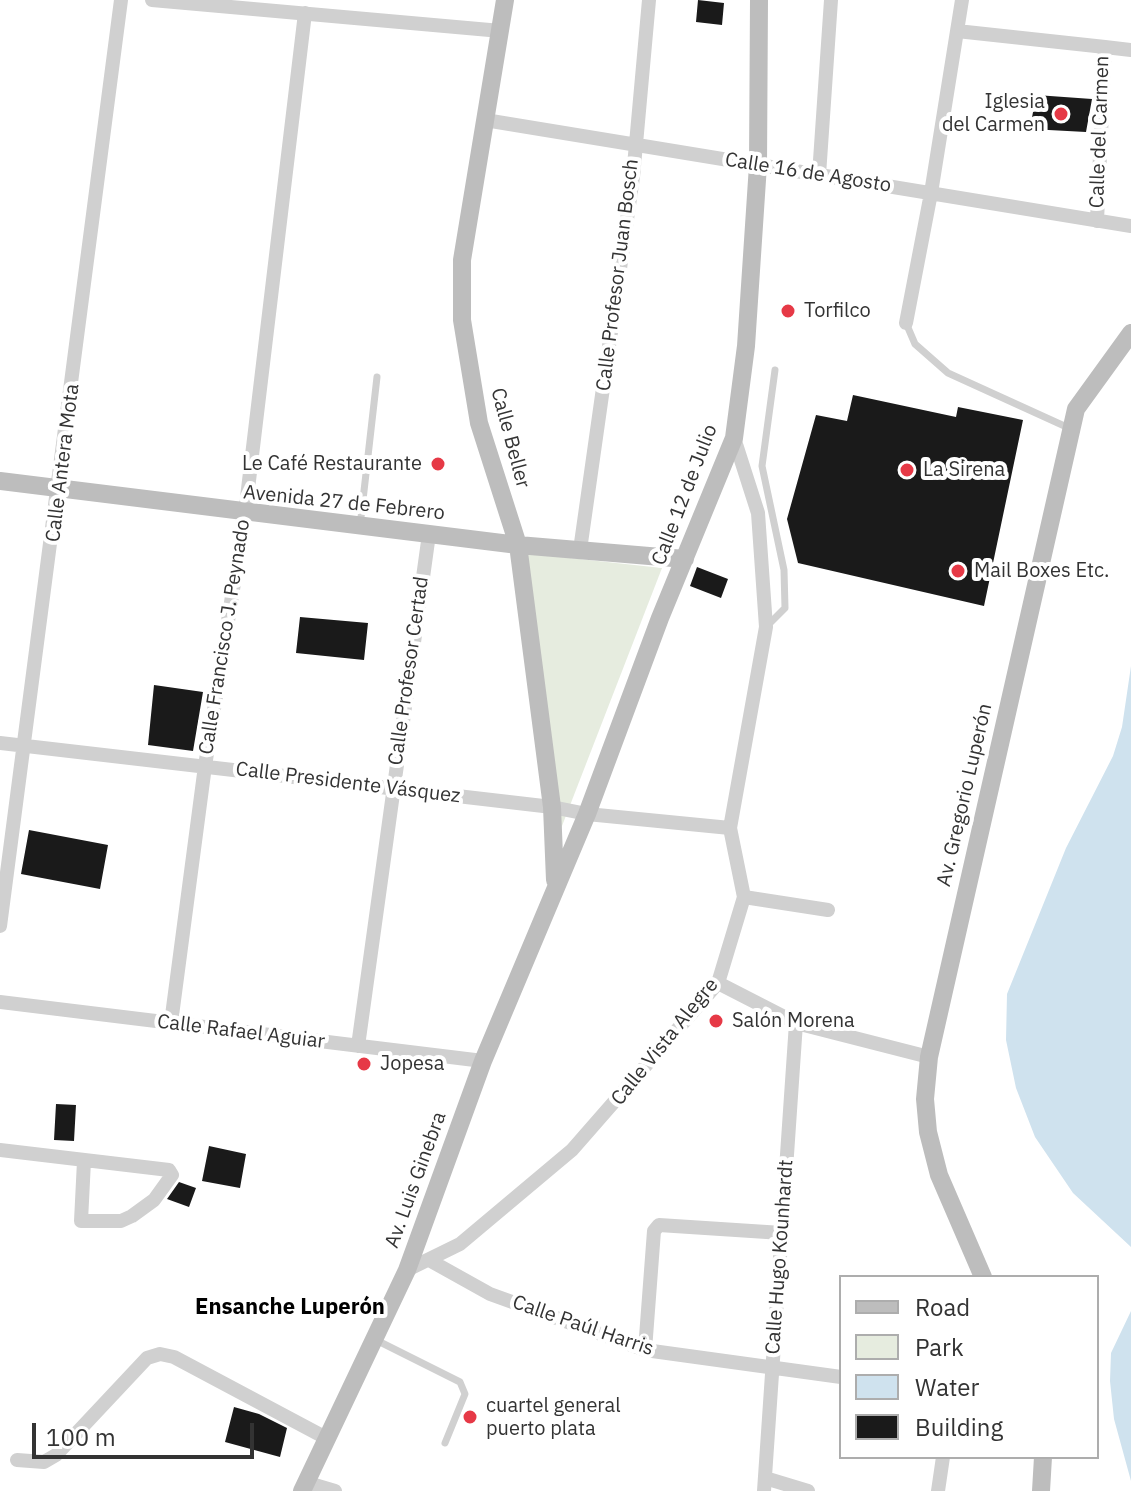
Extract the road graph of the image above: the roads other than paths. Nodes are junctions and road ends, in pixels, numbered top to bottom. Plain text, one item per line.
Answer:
1 (121, 0) edge
2 (152, 0) edge
3 (505, 0) edge
4 (649, 0) edge
5 (759, 0) edge
6 (831, 0) edge
7 (962, 0) edge
8 (305, 13) junction
9 (501, 31) junction
10 (957, 31) junction
11 (1105, 47) junction
12 (1131, 50) edge
13 (485, 120) junction
14 (634, 144) junction
15 (758, 165) junction
16 (819, 175) junction
17 (931, 193) junction
18 (1097, 221) junction
19 (1131, 226) edge
20 (906, 323) joint
21 (1131, 333) edge
22 (775, 370) dead end
23 (377, 377) dead end
24 (1071, 429) junction
25 (734, 438) junction
26 (0, 481) edge
27 (60, 489) junction
28 (245, 514) junction
29 (359, 526) junction
30 (429, 534) junction
31 (518, 545) junction
32 (580, 550) junction
33 (685, 559) junction
34 (766, 627) junction
35 (0, 743) edge
36 (25, 746) junction
37 (205, 766) junction
38 (392, 788) junction
39 (552, 807) junction
40 (587, 814) junction
41 (730, 828) junction
42 (555, 887) junction
43 (744, 897) junction
44 (828, 910) dead end
45 (0, 926) edge
46 (718, 983) junction
47 (0, 1002) edge
48 (171, 1023) junction
49 (796, 1023) junction
50 (358, 1046) junction
51 (929, 1057) junction
52 (483, 1061) junction
53 (0, 1150) edge
54 (84, 1161) junction
55 (782, 1233) junction
56 (429, 1260) junction
57 (407, 1270) junction
58 (982, 1275) edge
59 (374, 1339) junction
60 (645, 1350) junction
61 (772, 1369) junction
62 (839, 1377) edge
63 (328, 1439) junction
64 (445, 1443) dead end
65 (943, 1459) edge
66 (1043, 1459) edge
67 (17, 1460) dead end
68 (765, 1485) edge
69 (305, 1488) edge
70 (335, 1491) edge
71 (808, 1491) edge
72 (938, 1491) edge
73 (1041, 1491) edge

1 - 27 street, Calle Antera Mota
2 - 8 street
3 - 9 street, Calle Beller
4 - 14 street, Calle Profesor Juan Bosch
5 - 15 street, Calle 12 de Julio
6 - 16 street
7 - 10 street
8 - 9 street
8 - 28 street, Calle Francisco J. Peynado
9 - 13 street, Calle Beller
10 - 11 street, Calle del Carmen
10 - 17 street
11 - 12 street
11 - 18 street, Calle del Carmen
13 - 14 street, Calle 16 de Agosto
13 - 31 street, Calle Beller
14 - 15 street, Calle 16 de Agosto
14 - 32 street, Calle Profesor Juan Bosch
15 - 16 street, Calle 16 de Agosto
15 - 25 street, Calle 12 de Julio
16 - 17 street, Calle 16 de Agosto
17 - 18 street, Calle 16 de Agosto
17 - 20 street
18 - 19 street, Calle 16 de Agosto
20 - 24 lane
21 - 24 street, Av. Gregorio Luperón
22 - 34 lane
23 - 29 lane
24 - 51 street, Av. Gregorio Luperón
25 - 33 street, Calle 12 de Julio
25 - 34 street, Calle Vista Alegre
26 - 27 street, Avenida 27 de Febrero
27 - 28 street, Avenida 27 de Febrero
27 - 36 street, Calle Antera Mota
28 - 29 street, Avenida 27 de Febrero
28 - 37 street, Calle Francisco J. Peynado
29 - 30 street, Avenida 27 de Febrero
30 - 31 street, Avenida 27 de Febrero
30 - 38 street, Calle Profesor Certad
31 - 32 street, Avenida 27 de Febrero
31 - 39 street, Calle Beller
32 - 33 street, Avenida 27 de Febrero
33 - 40 street, Calle 12 de Julio
34 - 41 street, Calle Vista Alegre
35 - 36 street, Calle Presidente Vásquez
36 - 37 street, Calle Presidente Vásquez
36 - 45 street, Calle Antera Mota
37 - 38 street, Calle Presidente Vásquez
37 - 48 street, Calle Francisco J. Peynado
38 - 39 street, Calle Presidente Vásquez
38 - 50 street, Calle Profesor Certad
39 - 40 street, Calle Presidente Vásquez
39 - 42 street, Calle Beller
40 - 41 street
40 - 42 street, Calle 12 de Julio
41 - 43 street, Calle Vista Alegre
42 - 52 street, Av. Luis Ginebra
43 - 44 street
43 - 46 street, Calle Vista Alegre
46 - 49 street
46 - 56 street, Calle Vista Alegre
47 - 48 street, Calle Rafael Aguiar
48 - 50 street, Calle Rafael Aguiar
49 - 51 street
49 - 55 street, Calle Hugo Kounhardt
50 - 52 street, Calle Rafael Aguiar
51 - 58 street, Av. Gregorio Luperón
52 - 57 street, Av. Luis Ginebra
53 - 54 street
54 - 54 street
55 - 60 street
55 - 61 street, Calle Hugo Kounhardt
56 - 57 street, Calle Vista Alegre
56 - 60 street, Calle Paúl Harris
57 - 59 street, Av. Luis Ginebra
59 - 63 street, Av. Luis Ginebra
59 - 64 lane
60 - 61 street, Calle Paúl Harris
61 - 62 street, Calle Paúl Harris
61 - 68 street, Calle Hugo Kounhardt
63 - 67 street
63 - 69 street, Av. Luis Ginebra
65 - 72 street
66 - 73 street
68 - 71 street
69 - 70 street

